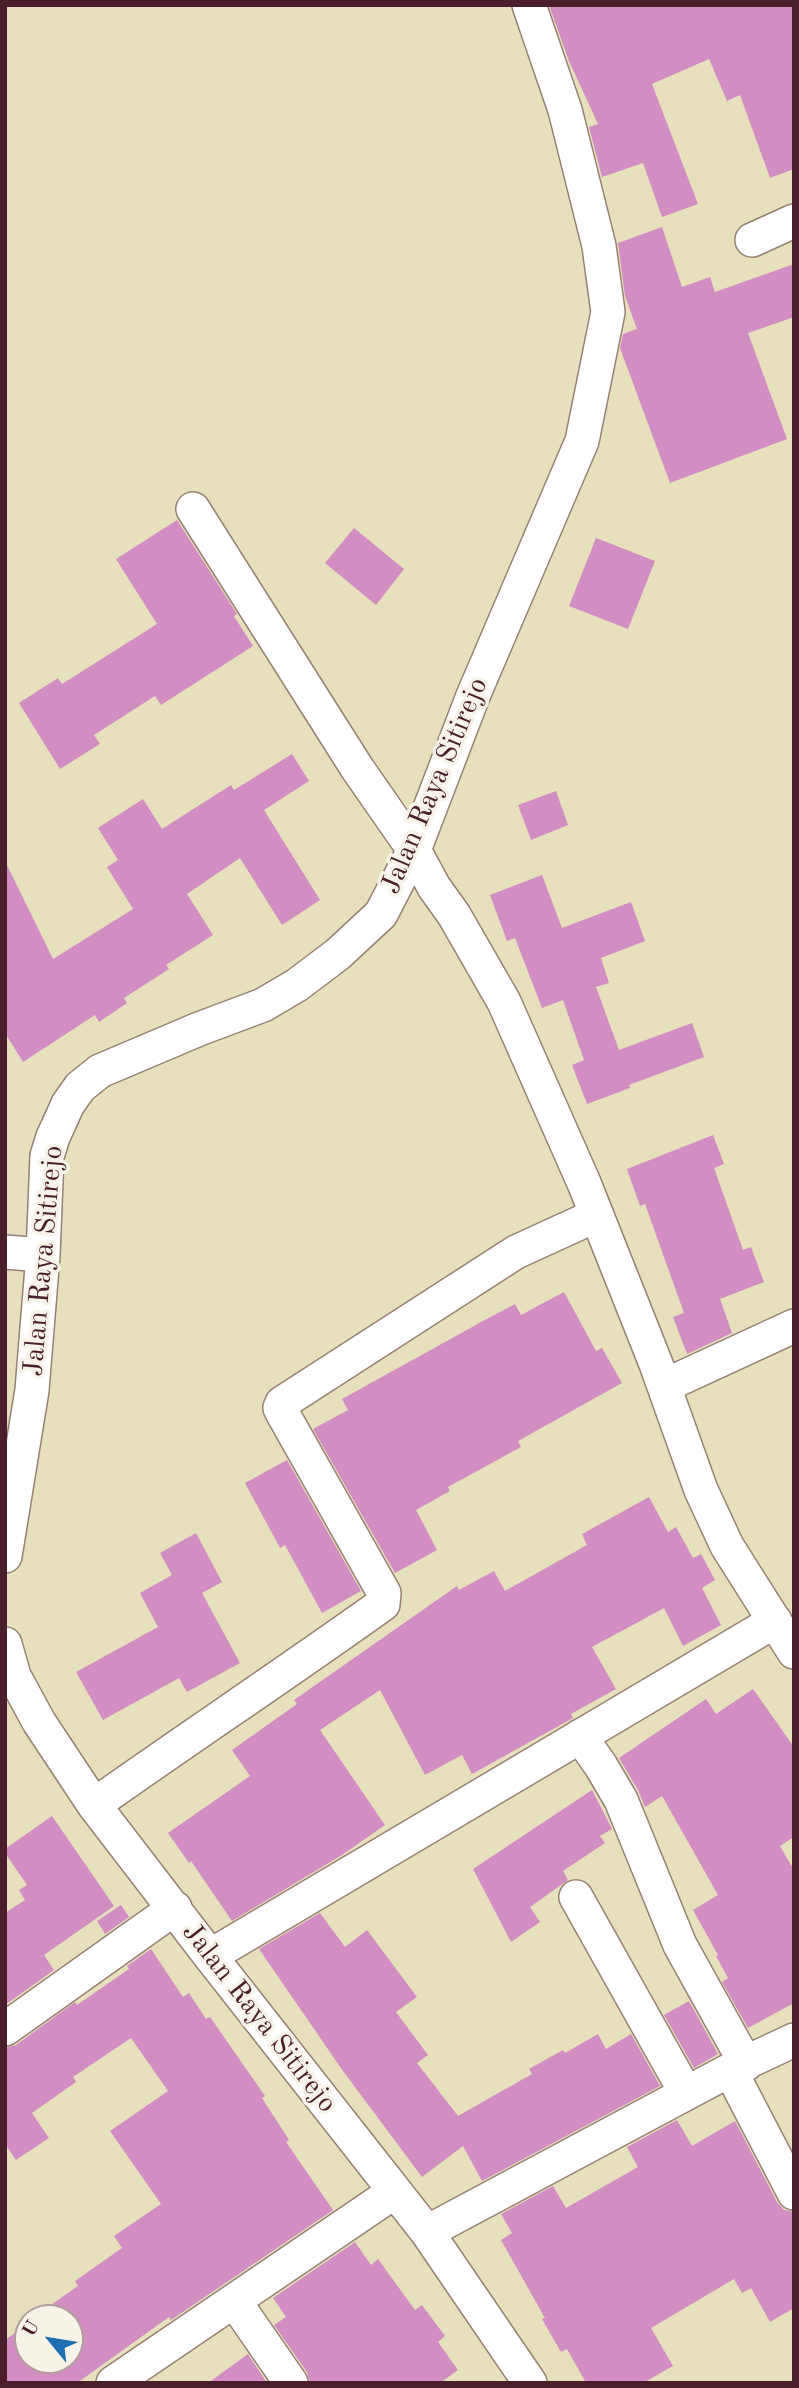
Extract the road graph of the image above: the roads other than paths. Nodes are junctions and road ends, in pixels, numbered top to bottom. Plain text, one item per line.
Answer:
1 (529, 5) edge
2 (794, 221) edge
3 (752, 240) dead end
4 (194, 509) dead end
5 (414, 850) junction
6 (597, 1215) junction
7 (5, 1252) edge
8 (43, 1255) junction
9 (794, 1326) edge
10 (664, 1387) junction
11 (5, 1556) edge
12 (775, 1621) junction
13 (5, 1644) edge
14 (794, 1652) edge
15 (580, 1736) junction
16 (94, 1805) junction
17 (576, 1897) dead end
18 (175, 1909) junction
19 (210, 1956) junction
20 (5, 2029) edge
21 (794, 2040) edge
22 (738, 2067) junction
23 (686, 2093) junction
24 (394, 2192) junction
25 (794, 2193) edge
26 (427, 2232) junction
27 (235, 2302) junction
28 (113, 2383) edge
29 (291, 2383) edge
30 (530, 2383) edge

1 - 5 street, Jalan Raya Sitirejo
2 - 3 street
4 - 5 street
5 - 6 street
5 - 8 street, Jalan Raya Sitirejo
6 - 10 street
6 - 16 street
7 - 8 street
8 - 11 street, Jalan Raya Sitirejo
9 - 10 street
10 - 12 street
12 - 14 street
12 - 15 street
13 - 16 street, Jalan Raya Sitirejo
15 - 19 street
15 - 22 street
16 - 18 street, Jalan Raya Sitirejo
17 - 23 street
18 - 19 street, Jalan Raya Sitirejo
18 - 20 street
19 - 24 street, Jalan Raya Sitirejo
21 - 22 street
22 - 23 street
22 - 25 street
23 - 26 street
24 - 26 street, Jalan Raya Sitirejo
24 - 27 street
26 - 30 street, Jalan Raya Sitirejo
27 - 28 street
27 - 29 street

